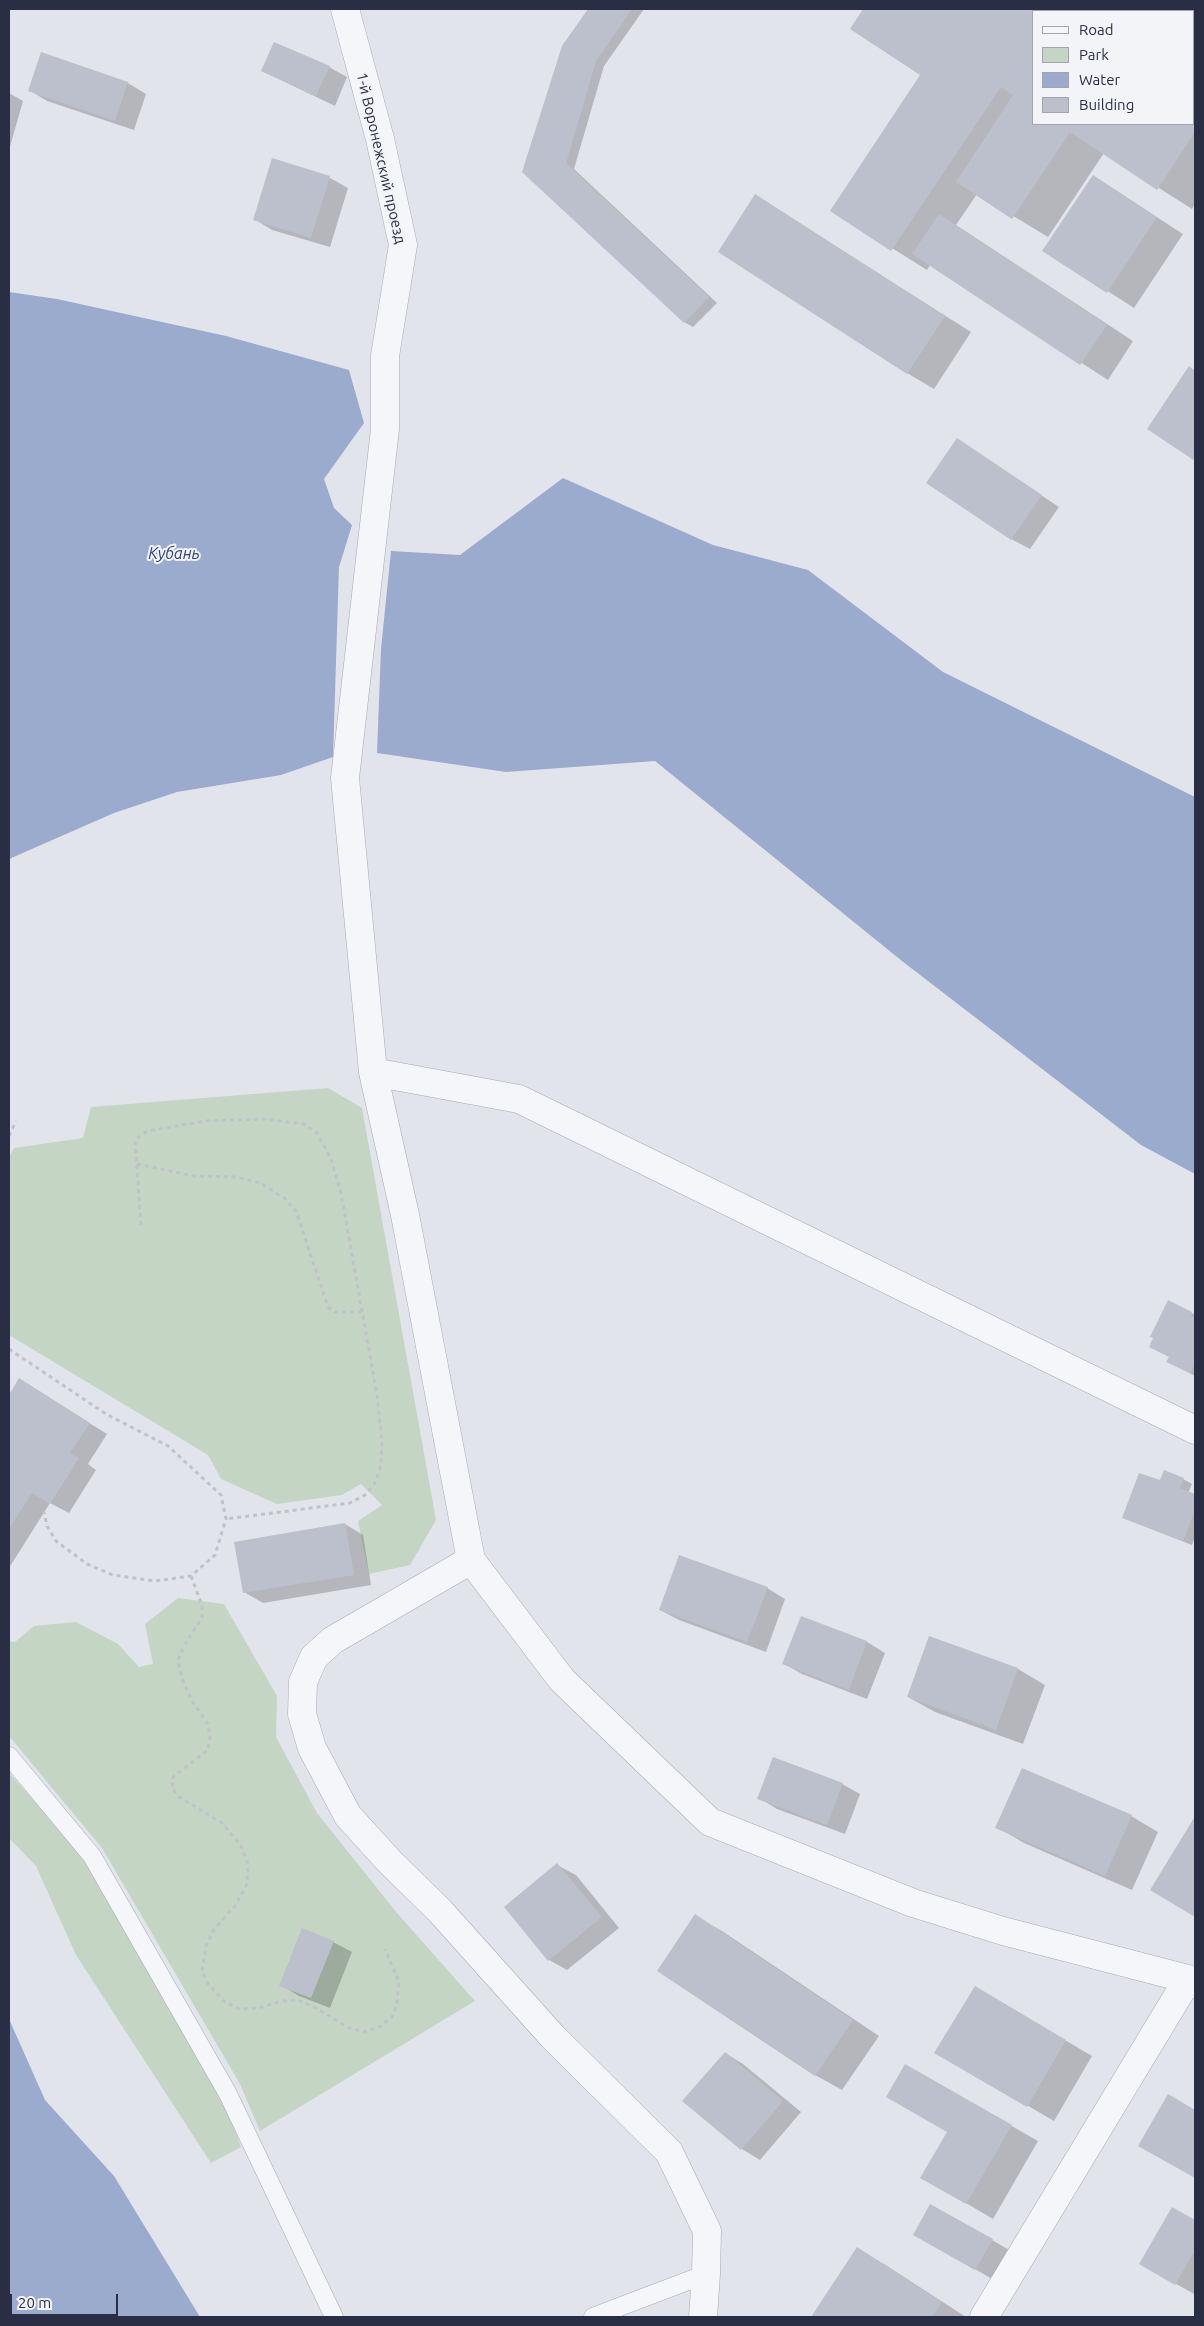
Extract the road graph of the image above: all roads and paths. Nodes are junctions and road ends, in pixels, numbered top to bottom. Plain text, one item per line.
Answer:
1 (344, 9) edge
2 (373, 1072) junction
3 (16, 1122) dead end
4 (9, 1136) edge
5 (137, 1164) junction
6 (140, 1225) dead end
7 (361, 1312) junction
8 (9, 1349) edge
9 (1195, 1430) edge
10 (44, 1512) dead end
11 (226, 1520) junction
12 (471, 1560) junction
13 (191, 1576) junction
14 (9, 1756) edge
15 (384, 1949) dead end
16 (1192, 1982) edge
17 (706, 2274) junction
18 (334, 2317) edge
19 (593, 2317) edge
20 (703, 2317) edge
21 (984, 2317) edge

1 - 2 street, 1-й Воронежский проезд
2 - 9 street
2 - 12 street, 1-й Воронежский проезд
3 - 4 path
5 - 6 path
5 - 7 path
5 - 7 path
7 - 11 path
8 - 11 path
10 - 13 path
11 - 13 path
12 - 16 street
12 - 17 street
13 - 15 path
14 - 18 lane
16 - 21 street
17 - 19 lane
17 - 20 street

